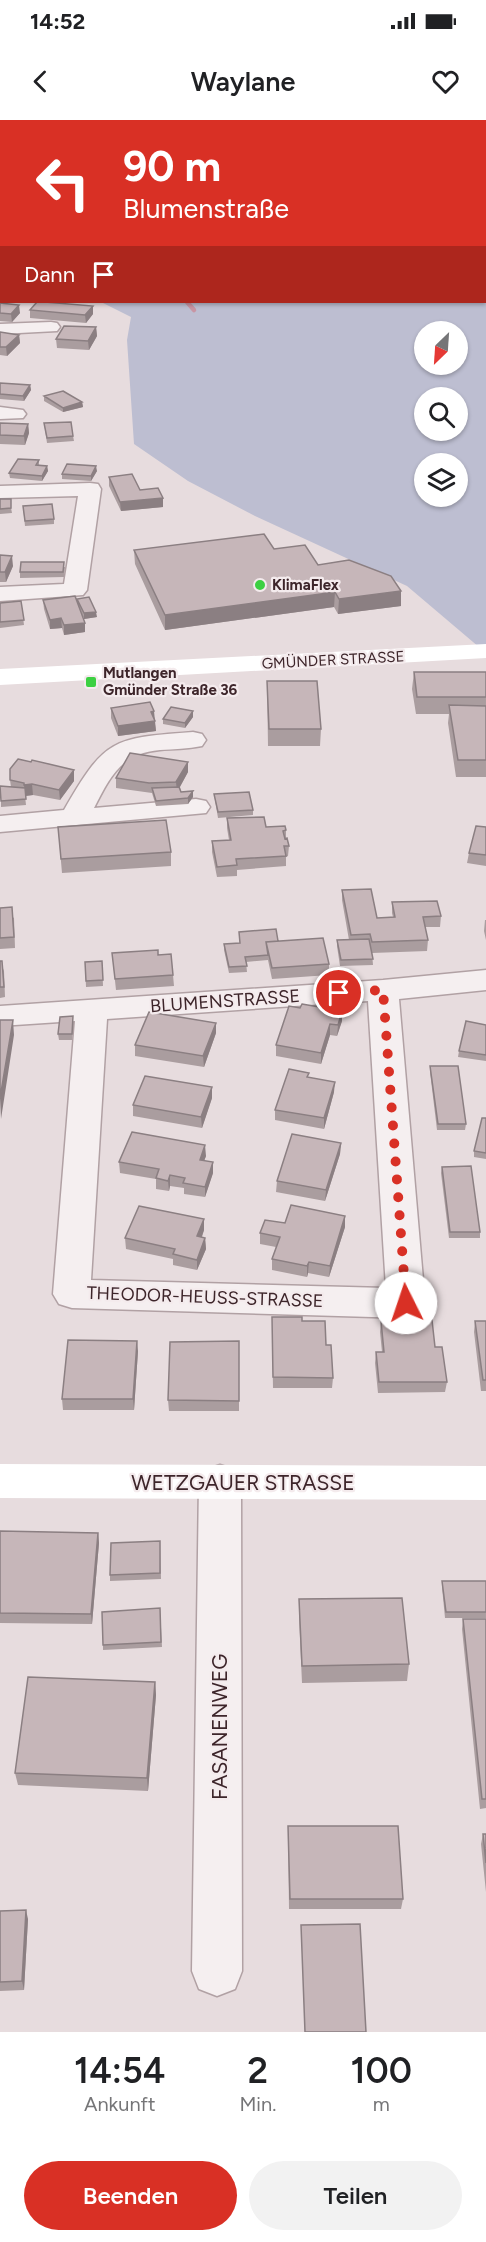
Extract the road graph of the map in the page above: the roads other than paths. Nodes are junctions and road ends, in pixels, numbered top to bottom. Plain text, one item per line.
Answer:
1 (51, 327) edge
2 (0, 329) edge
3 (0, 492) edge
4 (0, 594) edge
5 (486, 651) edge
6 (0, 677) edge
7 (193, 740) dead end
8 (196, 807) dead end
9 (74, 818) junction
10 (0, 824) edge
11 (486, 980) edge
12 (383, 990) junction
13 (92, 1010) junction
14 (0, 1016) edge
15 (0, 1481) edge
16 (220, 1482) junction
17 (486, 1483) edge
18 (216, 1971) dead end

1 - 2 street
3 - 4 street
5 - 6 street, GMÜNDER STRASSE
7 - 9 street
8 - 9 street
9 - 10 street
11 - 12 street, BLUMENSTRASSE
12 - 13 street, BLUMENSTRASSE
12 - 13 street, THEODOR-HEUSS-STRASSE
13 - 14 street, BLUMENSTRASSE
15 - 16 street, WETZGAUER STRASSE
16 - 17 street, WETZGAUER STRASSE
16 - 18 street, FASANENWEG

